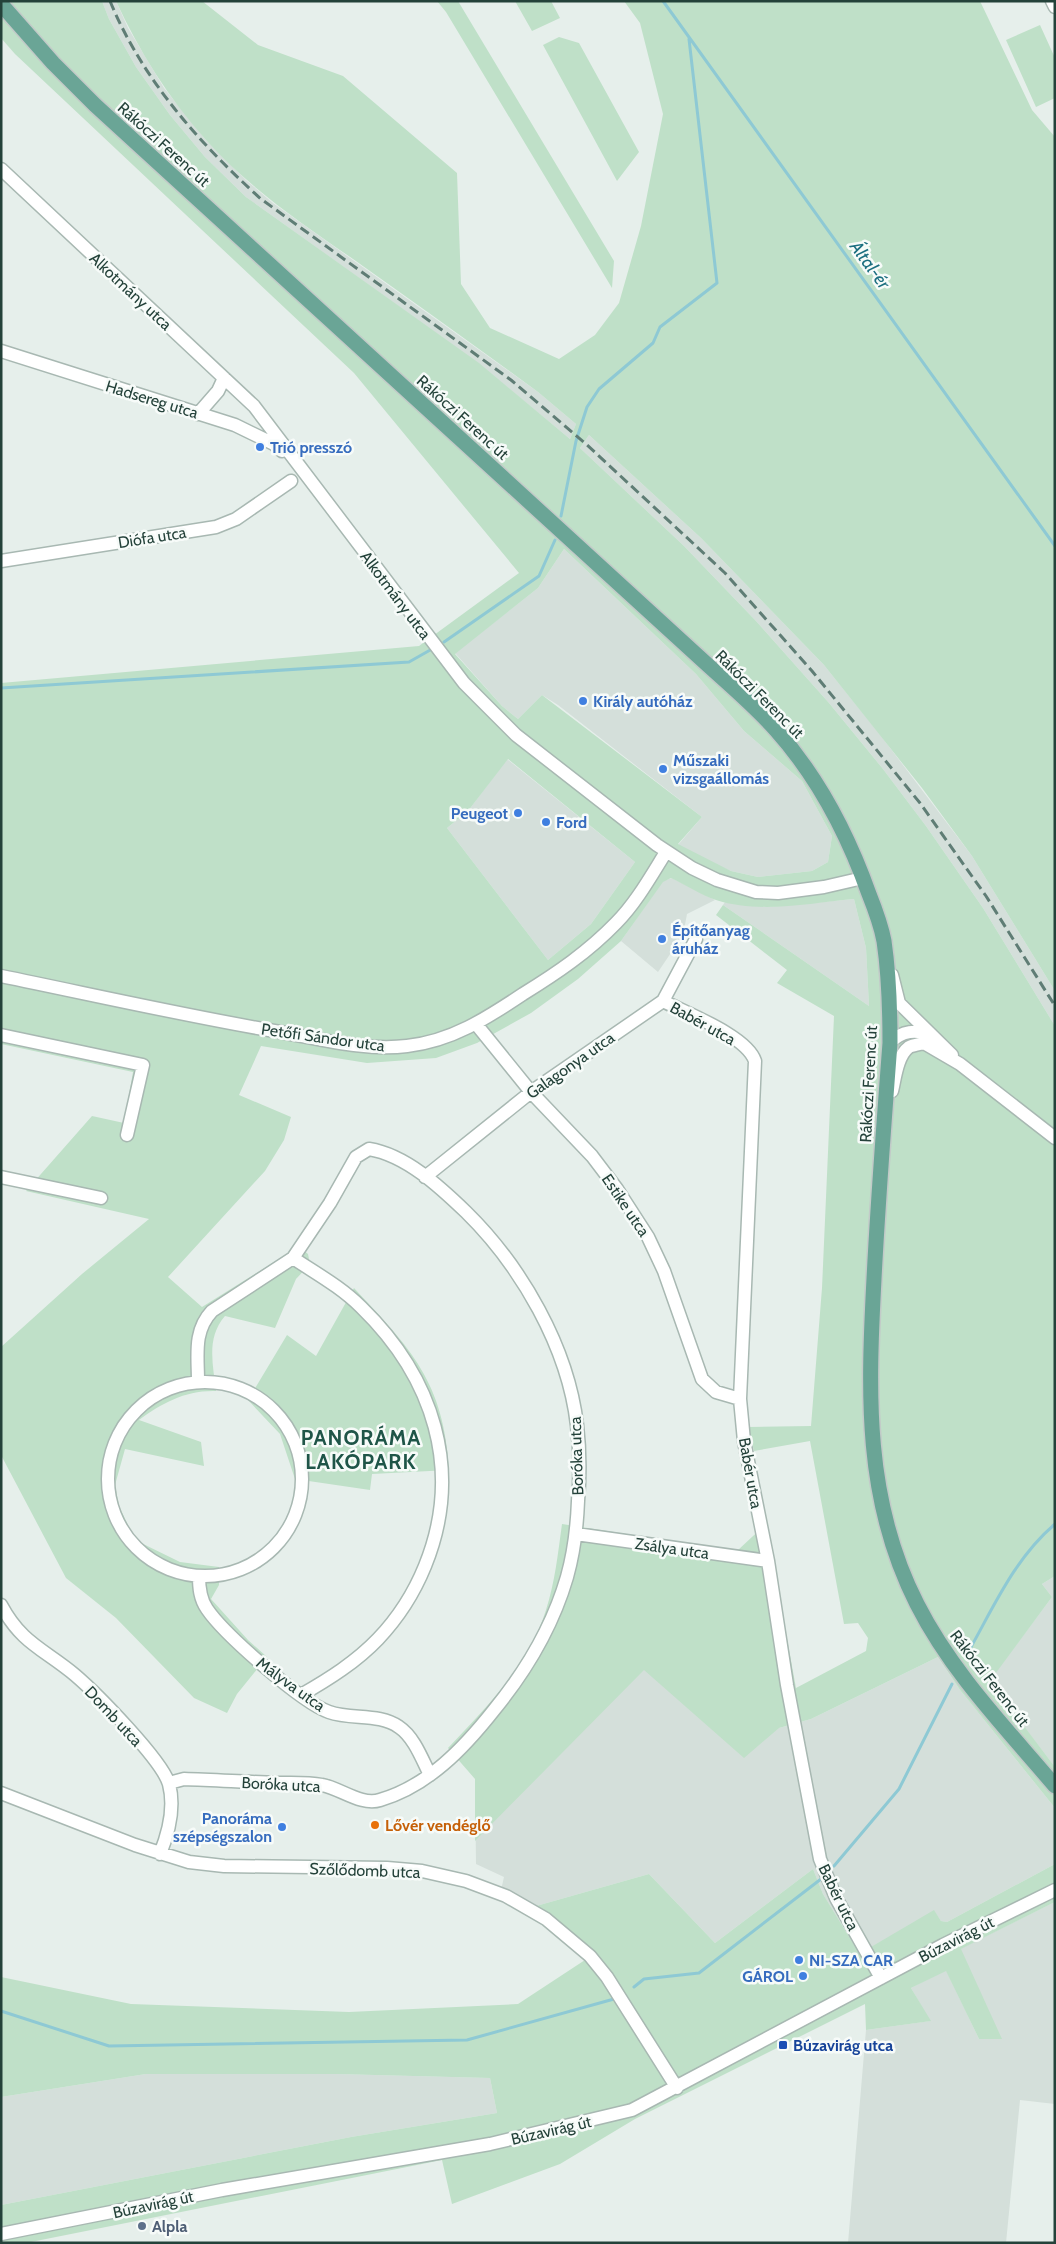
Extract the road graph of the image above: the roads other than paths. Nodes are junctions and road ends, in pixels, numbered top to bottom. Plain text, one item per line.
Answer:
1 (1052, 1) edge
2 (1, 4) edge
3 (1055, 6) edge
4 (1, 169) edge
5 (1, 351) edge
6 (224, 378) junction
7 (198, 414) junction
8 (295, 463) junction
9 (291, 481) dead end
10 (1, 561) edge
11 (666, 852) junction
12 (864, 878) junction
13 (696, 939) dead end
14 (883, 940) junction
15 (1, 976) edge
16 (663, 1000) junction
17 (476, 1024) junction
18 (1, 1035) edge
19 (894, 1039) junction
20 (938, 1040) junction
21 (924, 1043) junction
22 (960, 1064) junction
23 (531, 1092) junction
24 (127, 1135) dead end
25 (1055, 1138) edge
26 (882, 1146) junction
27 (1, 1177) edge
28 (425, 1177) junction
29 (101, 1198) dead end
30 (293, 1258) junction
31 (198, 1382) junction
32 (740, 1399) junction
33 (576, 1534) junction
34 (768, 1561) junction
35 (199, 1576) junction
36 (3, 1613) edge
37 (301, 1695) junction
38 (430, 1775) junction
39 (169, 1783) junction
40 (1055, 1786) edge
41 (1, 1793) edge
42 (160, 1854) junction
43 (1055, 1890) edge
44 (881, 1978) junction
45 (677, 2088) junction
46 (1, 2234) edge

1 - 3 street
2 - 12 main road, Rákóczi Ferenc út
4 - 6 street, Alkotmány utca
5 - 7 street, Hadsereg utca
6 - 7 street
6 - 8 street, Alkotmány utca
7 - 8 street, Hadsereg utca
8 - 11 street, Alkotmány utca
9 - 10 street, Diófa utca
11 - 12 street, Alkotmány utca
11 - 17 street, Petőfi Sándor utca
12 - 14 main road, Rákóczi Ferenc út
13 - 16 street, Galagonya utca
14 - 19 main road, Rákóczi Ferenc út
14 - 20 street
15 - 17 street, Petőfi Sándor utca
16 - 23 street, Galagonya utca
16 - 32 street, Babér utca
17 - 23 street, Estike utca
18 - 24 street
19 - 20 street
19 - 21 street
19 - 26 main road, Rákóczi Ferenc út
20 - 22 street
21 - 22 street
21 - 26 street
22 - 25 street
23 - 28 street, Galagonya utca
23 - 32 street, Estike utca
26 - 40 main road, Rákóczi Ferenc út
27 - 29 street
28 - 30 street, Boróka utca
28 - 33 street, Boróka utca
30 - 31 street, Boróka utca
30 - 37 street
31 - 35 street
31 - 35 street
32 - 34 street, Babér utca
33 - 34 street, Zsálya utca
33 - 38 street, Boróka utca
34 - 44 street, Babér utca
35 - 37 street, Mályva utca
36 - 39 street, Domb utca
37 - 38 street, Mályva utca
38 - 39 street, Boróka utca
39 - 42 street, Domb utca
41 - 42 street, Szőlődomb utca
42 - 45 street, Szőlődomb utca
43 - 44 street, Búzavirág út
44 - 45 street, Búzavirág út
45 - 46 street, Búzavirág út

